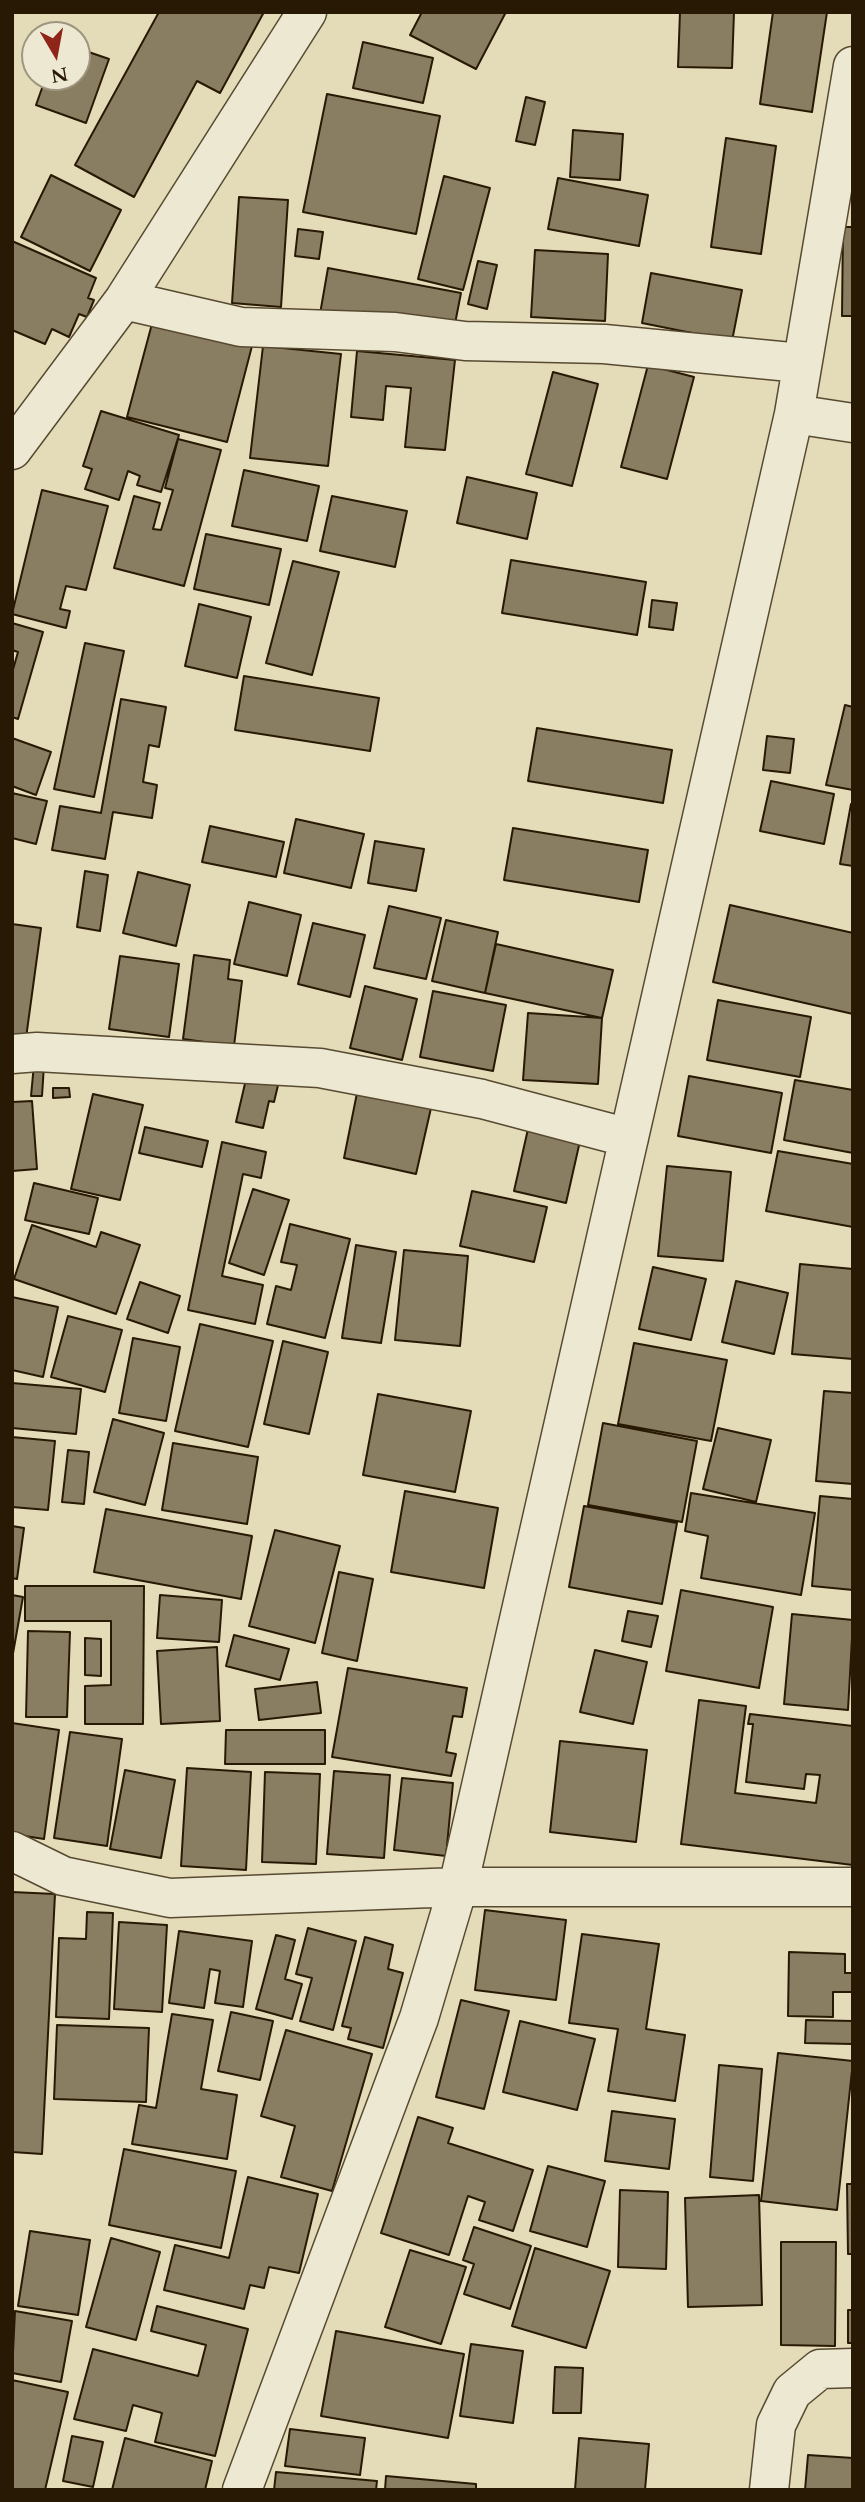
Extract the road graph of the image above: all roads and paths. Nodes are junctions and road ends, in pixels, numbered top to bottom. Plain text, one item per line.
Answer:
1 (307, 12) edge
2 (853, 66) edge
3 (124, 300) junction
4 (802, 363) junction
5 (794, 414) junction
6 (853, 423) edge
7 (12, 450) edge
8 (12, 1054) edge
9 (629, 1138) junction
10 (12, 1851) edge
11 (458, 1887) junction
12 (853, 1887) edge
13 (853, 2368) edge
14 (242, 2490) edge
15 (769, 2490) edge

1 - 3 street
2 - 4 street
3 - 4 street
3 - 7 street
4 - 5 street
5 - 6 street
5 - 9 street
8 - 9 street
9 - 11 street
10 - 11 street
11 - 12 street
11 - 14 street
13 - 15 street

